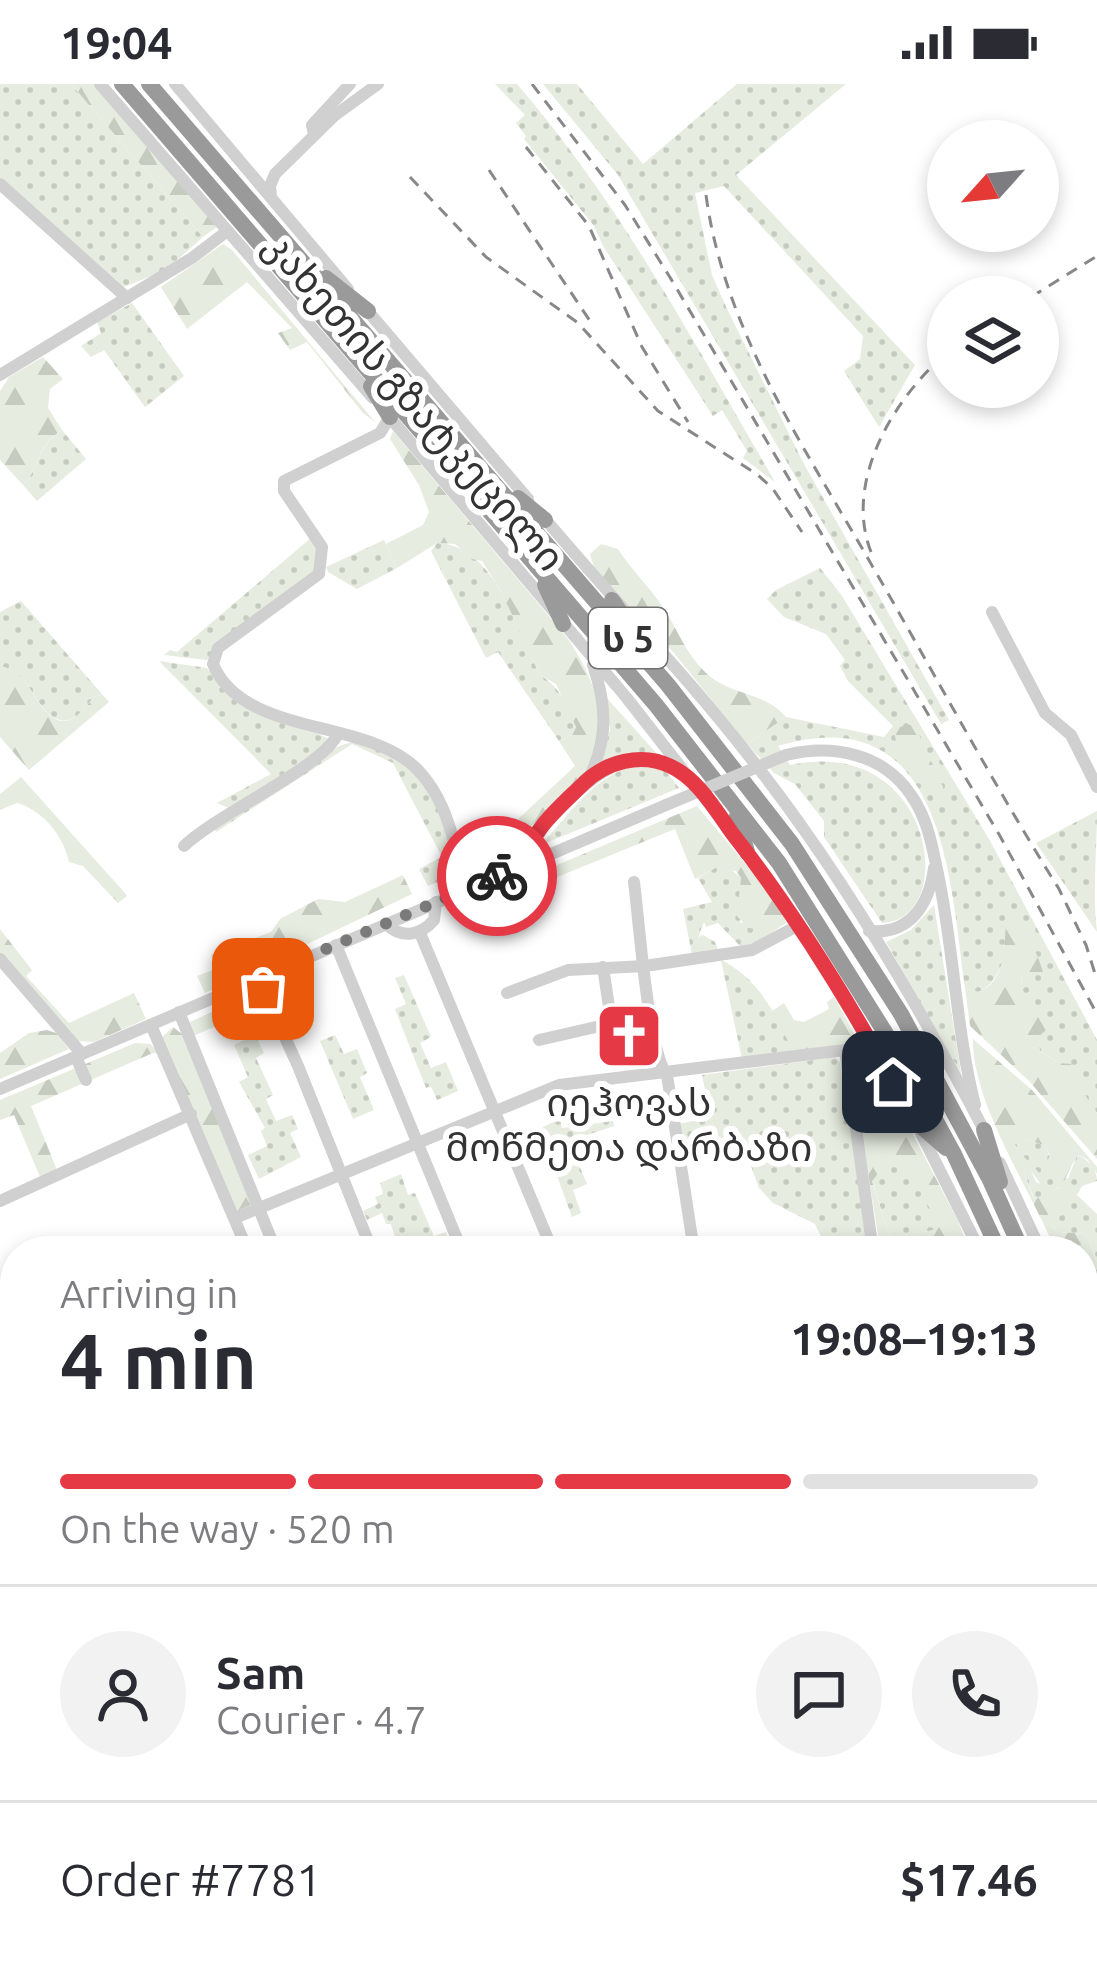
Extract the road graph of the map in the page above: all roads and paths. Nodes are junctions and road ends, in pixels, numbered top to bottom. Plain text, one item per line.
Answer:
1 (100, 84) edge
2 (122, 84) edge
3 (148, 84) edge
4 (175, 84) edge
5 (350, 84) edge
6 (378, 84) edge
7 (314, 134) junction
8 (275, 174) junction
9 (249, 175) junction
10 (0, 184) edge
11 (274, 204) junction
12 (226, 232) junction
13 (293, 252) junction
14 (127, 298) junction
15 (368, 311) junction
16 (350, 349) junction
17 (0, 375) edge
18 (390, 417) junction
19 (484, 473) junction
20 (545, 520) junction
21 (538, 567) junction
22 (612, 600) junction
23 (992, 612) dead end
24 (563, 624) junction
25 (581, 645) junction
26 (668, 685) junction
27 (338, 734) junction
28 (588, 779) junction
29 (696, 786) junction
30 (1097, 787) edge
31 (734, 803) junction
32 (184, 846) dead end
33 (747, 852) junction
34 (935, 861) junction
35 (525, 863) junction
36 (634, 882) dead end
37 (468, 888) junction
38 (436, 902) junction
39 (386, 924) junction
40 (799, 925) junction
41 (869, 931) junction
42 (420, 933) junction
43 (336, 945) junction
44 (0, 959) edge
45 (645, 966) junction
46 (603, 967) junction
47 (258, 978) junction
48 (507, 993) dead end
49 (179, 1012) junction
50 (611, 1020) junction
51 (654, 1023) junction
52 (151, 1024) junction
53 (539, 1040) dead end
54 (871, 1042) junction
55 (845, 1050) junction
56 (79, 1056) junction
57 (667, 1075) junction
58 (86, 1080) dead end
59 (0, 1090) edge
60 (496, 1110) junction
61 (191, 1114) junction
62 (915, 1121) junction
63 (982, 1127) junction
64 (419, 1142) junction
65 (954, 1154) junction
66 (342, 1174) junction
67 (0, 1201) edge
68 (259, 1206) junction
69 (235, 1218) junction
70 (242, 1236) edge
71 (270, 1236) edge
72 (366, 1236) edge
73 (457, 1236) edge
74 (547, 1236) edge
75 (692, 1236) edge
76 (874, 1236) edge
77 (972, 1236) edge
78 (992, 1236) edge
79 (1015, 1236) edge
80 (1017, 1236) edge
81 (1034, 1236) edge

1 - 12 street, კახეთის გზატკეცილი
2 - 16 highway, კახეთის გზატკეცილი / ს 5
3 - 13 highway, კახეთის გზატკეცილი / ს 5
4 - 9 street, კახეთის გზატკეცილი
5 - 7 street
6 - 7 street
7 - 8 street
8 - 9 street
8 - 11 street
9 - 11 street, კახეთის გზატკეცილი
10 - 14 street
11 - 15 street, კახეთის გზატკეცილი
12 - 14 street
12 - 18 street, კახეთის გზატკეცილი
13 - 15 highway
13 - 19 highway, კახეთის გზატკეცილი / ს 5
14 - 17 street
15 - 20 street, კახეთის გზატკეცილი
16 - 18 highway
16 - 21 highway, კახეთის გზატკეცილი / ს 5
18 - 24 street, კახეთის გზატკეცილი
18 - 27 street
19 - 20 highway
19 - 26 highway, კახეთის გზატკეცილი / ს 5
20 - 22 street, კახეთის გზატკეცილი
21 - 24 highway
21 - 31 highway, კახეთის გზატკეცილი / ს 5
22 - 26 highway
22 - 41 street, კახეთის გზატკეცილი
23 - 30 street
24 - 25 street, კახეთის გზატკეცილი
25 - 28 street
25 - 29 street, კახეთის გზატკეცილი
26 - 79 highway, კახეთის გზატკეცილი / ს 5
27 - 32 street
27 - 37 street
28 - 29 street
28 - 35 street
29 - 33 street, კახეთის გზატკეცილი
31 - 33 highway
31 - 65 highway, კახეთის გზატკეცილი / ს 5
33 - 40 street, კახეთის გზატკეცილი
34 - 35 street, bridge
34 - 41 street
34 - 63 street
35 - 37 street
36 - 45 street
37 - 38 street
38 - 39 street
38 - 42 street
39 - 42 street
39 - 43 street
40 - 45 street
40 - 54 street, კახეთის გზატკეცილი
41 - 63 street, კახეთის გზატკეცილი
42 - 60 street
43 - 47 street
43 - 64 street
44 - 56 street
45 - 46 street
45 - 51 street
46 - 48 street
46 - 50 street
47 - 49 street
47 - 66 street
49 - 52 street
49 - 68 street
50 - 51 street
50 - 53 street
51 - 57 street
52 - 56 street
52 - 61 street
54 - 55 street
54 - 62 street, კახეთის გზატკეცილი
55 - 57 street
55 - 76 street
56 - 58 street
56 - 59 street
57 - 60 street
57 - 75 street
60 - 64 street
60 - 74 street
61 - 67 street
61 - 69 street
62 - 65 highway
62 - 77 street, კახეთის გზატკეცილი
63 - 80 highway
63 - 81 street, კახეთის გზატკეცილი
64 - 66 street
64 - 73 street
65 - 78 highway, კახეთის გზატკეცილი / ს 5
66 - 68 street
66 - 72 street
68 - 69 street
68 - 71 street
69 - 70 street

